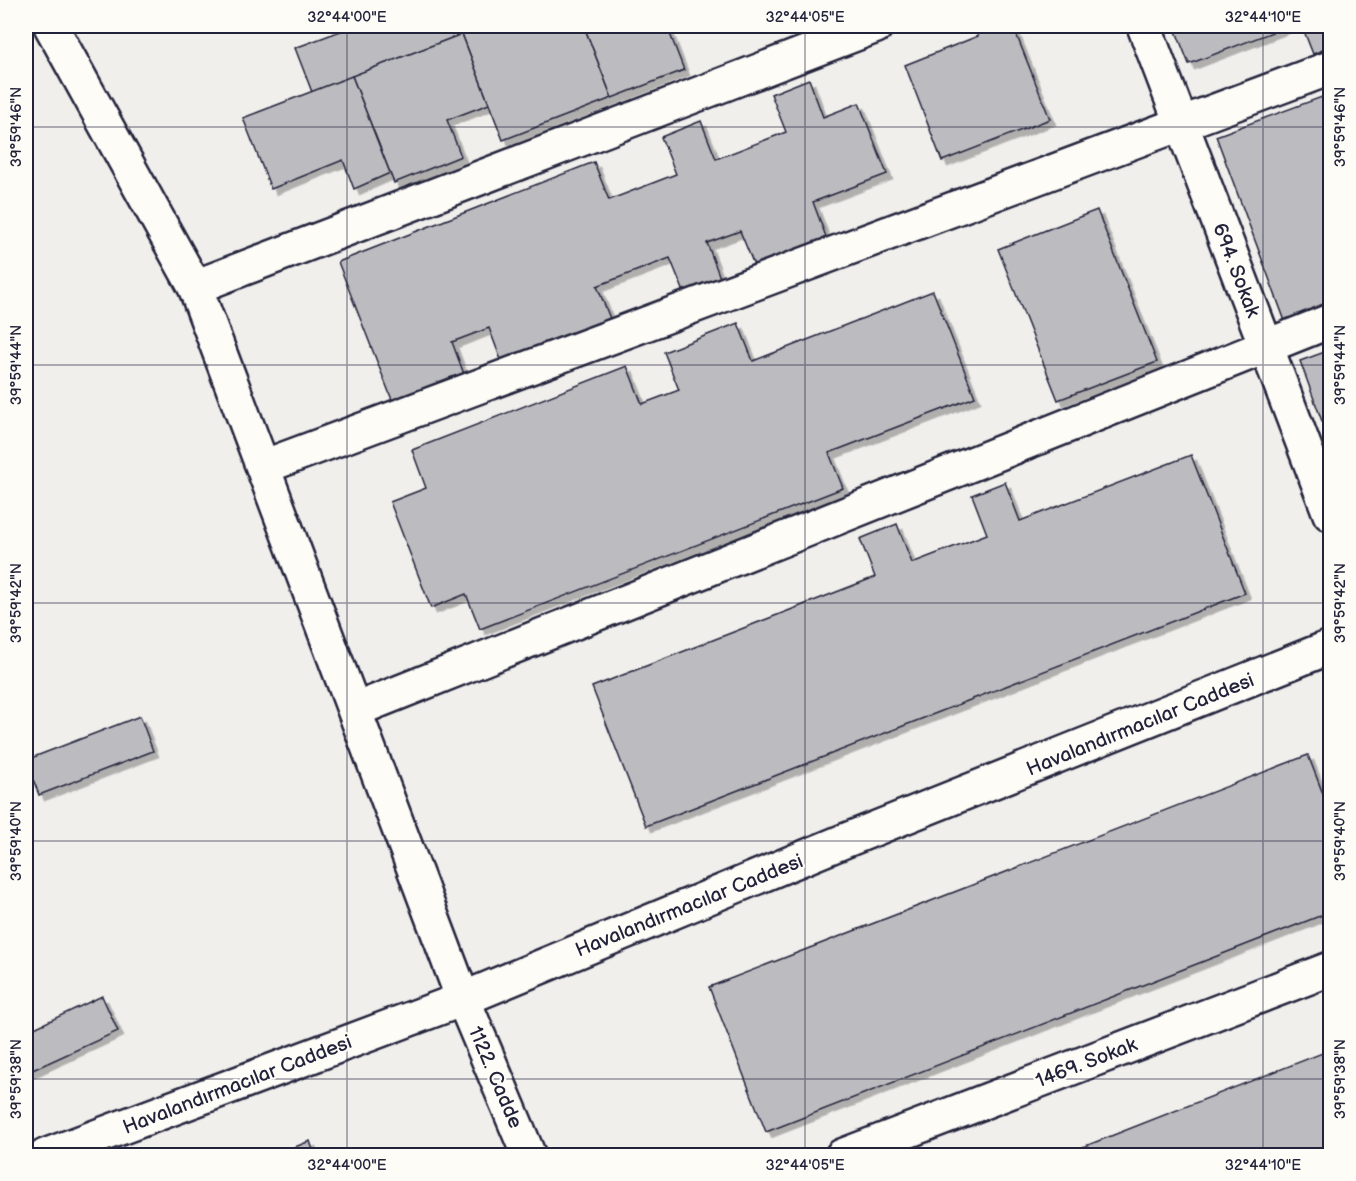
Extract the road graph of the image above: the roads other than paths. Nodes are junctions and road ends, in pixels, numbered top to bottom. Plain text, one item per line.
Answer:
1 (51, 26) edge
2 (876, 26) edge
3 (1143, 26) edge
4 (1330, 68) edge
5 (1181, 123) junction
6 (195, 287) junction
7 (1330, 321) edge
8 (1266, 346) junction
9 (263, 467) junction
10 (1330, 514) edge
11 (1330, 648) edge
12 (355, 711) junction
13 (1330, 969) edge
14 (463, 999) junction
15 (45, 1155) edge
16 (530, 1155) edge
17 (842, 1155) edge

1 - 6 street, 1122. Cadde
2 - 6 street
3 - 5 street, 694. Sokak
4 - 5 street
5 - 8 street, 694. Sokak
5 - 9 street
6 - 9 street, 1122. Cadde
7 - 8 street
8 - 10 street, 694. Sokak
8 - 12 street
9 - 12 street, 1122. Cadde
11 - 14 street, Havalandırmacılar Caddesi
12 - 14 street, 1122. Cadde
13 - 17 street, 1469. Sokak
14 - 15 street, Havalandırmacılar Caddesi
14 - 16 street, 1122. Cadde

